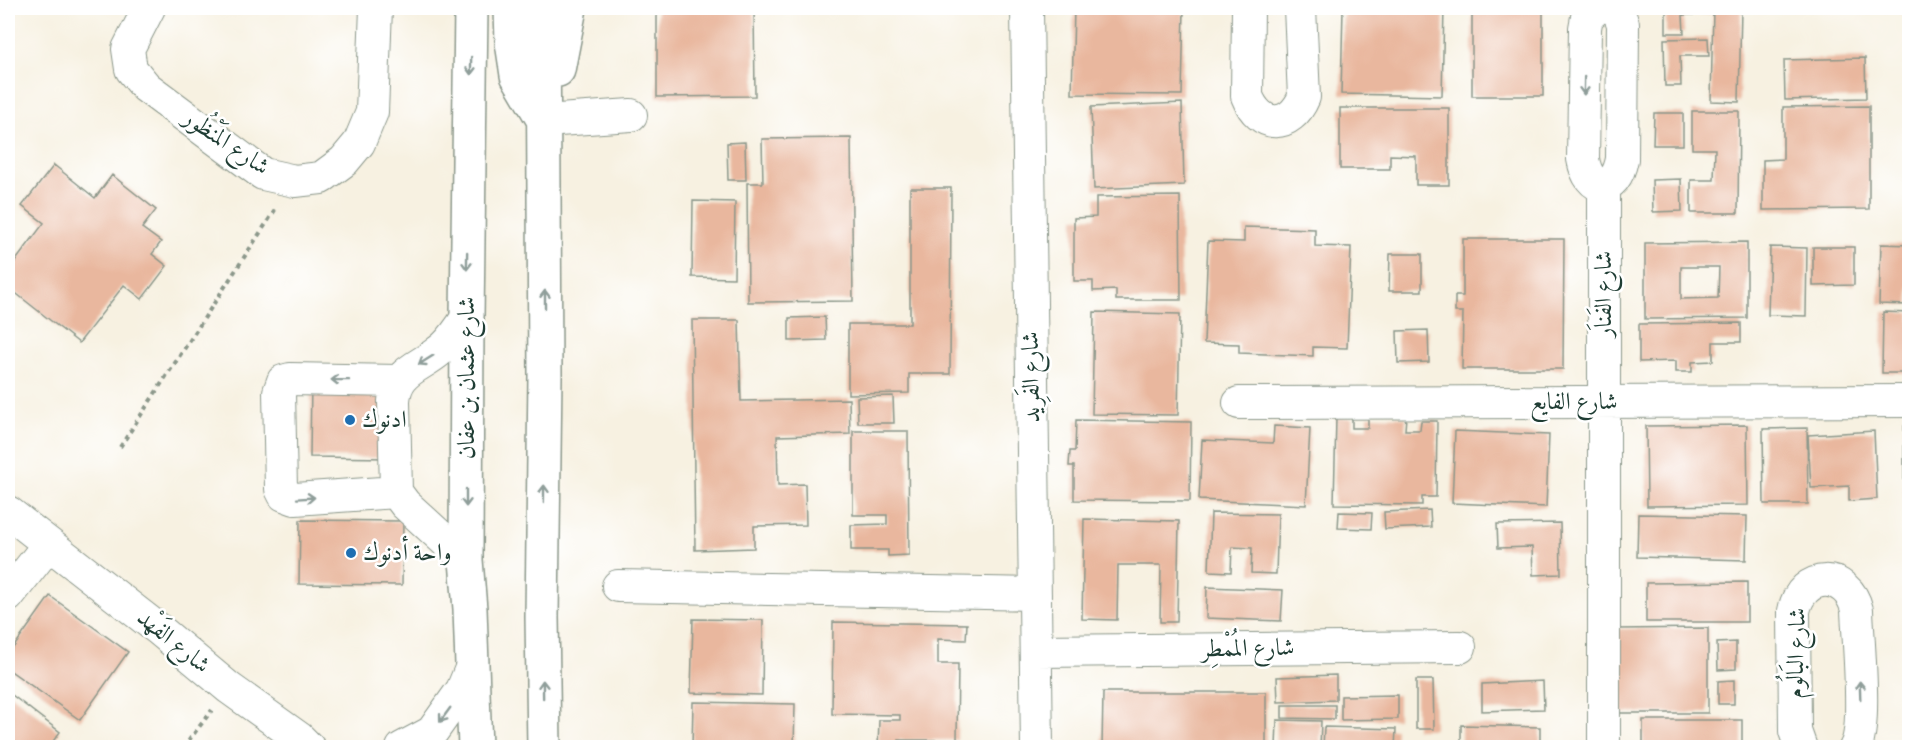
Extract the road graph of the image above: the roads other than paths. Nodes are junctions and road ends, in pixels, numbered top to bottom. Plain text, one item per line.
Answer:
1 (149, 8) edge
2 (376, 8) edge
3 (471, 8) edge
4 (511, 8) edge
5 (543, 8) edge
6 (570, 8) edge
7 (1027, 8) edge
8 (1248, 8) edge
9 (1300, 8) edge
10 (1597, 8) edge
11 (1612, 8) edge
12 (631, 115) dead end
13 (544, 121) junction
14 (1604, 185) junction
15 (466, 318) junction
16 (398, 381) junction
17 (1910, 401) edge
18 (1604, 402) junction
19 (1239, 403) dead end
20 (396, 492) junction
21 (8, 512) edge
22 (49, 544) junction
23 (466, 560) junction
24 (618, 586) dead end
25 (1035, 594) junction
26 (8, 596) edge
27 (1460, 647) dead end
28 (1036, 651) junction
29 (472, 666) junction
30 (304, 743) edge
31 (333, 747) edge
32 (402, 747) edge
33 (475, 747) edge
34 (544, 747) edge
35 (1037, 747) edge
36 (1604, 747) edge
37 (1801, 747) edge
38 (1855, 747) edge

1 - 2 street, شارع المَنْظُور
3 -> 15 main road, شارع عثمان بن عفان
4 - 13 main road
5 - 13 main road
6 - 13 main road
7 - 25 street, شارع الفَرِيد
8 - 9 street
10 -> 14 street
11 - 14 street
12 - 13 street
34 -> 13 main road
14 - 18 street, شارع الفَناَر
15 -> 16 street
15 -> 23 main road, شارع عثمان بن عفان
16 - 20 street
16 -> 20 street
17 - 18 street, شارع الفايع
18 - 19 street, شارع الفايع
18 - 36 street, شارع الفَناَر
20 - 23 street
21 - 22 street, شارع الفَهْد
22 - 26 street
22 - 30 street, شارع الفَهْد
23 - 29 main road, شارع عثمان بن عفان
24 - 25 street
25 - 28 street, شارع الفَرِيد
27 - 28 street, شارع المُمْطِر
28 - 35 street, شارع الفَرِيد
29 -> 32 street
29 - 33 main road, شارع عثمان بن عفان
30 - 31 street, شارع الفَهْد
38 -> 37 street, شارع البَالُوم

